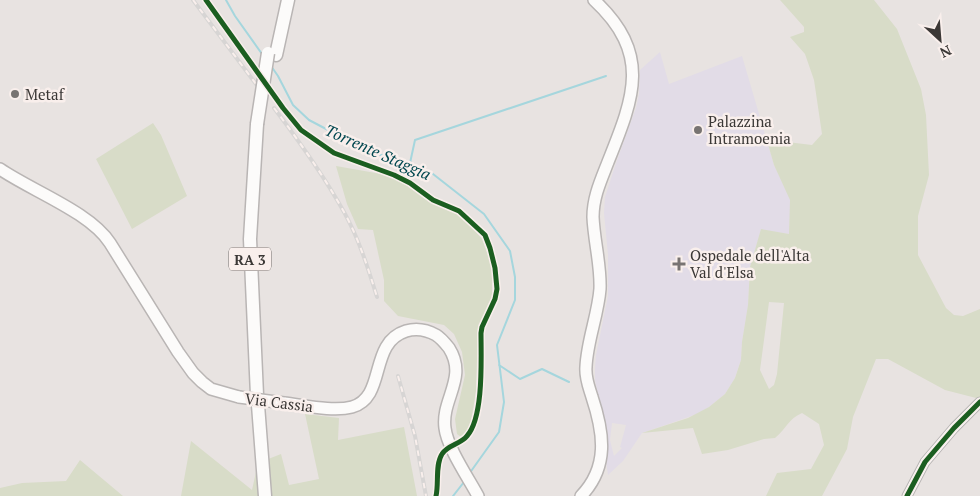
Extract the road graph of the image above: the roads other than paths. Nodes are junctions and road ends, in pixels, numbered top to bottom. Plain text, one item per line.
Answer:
1 (280, 0) edge
2 (288, 0) edge
3 (594, 0) edge
4 (272, 54) junction
5 (608, 162) junction
6 (0, 169) edge
7 (592, 397) junction
8 (261, 400) junction
9 (980, 402) edge
10 (599, 432) junction
11 (265, 496) edge
12 (274, 496) edge
13 (478, 496) edge
14 (571, 496) edge
15 (580, 496) edge
16 (908, 496) edge

1 - 4 highway, RA 3
2 - 4 highway, RA 3
3 - 5 main road
4 - 8 highway, RA 3, bridge
5 - 7 main road
5 - 7 main road
6 - 13 main road, Via Cassia, bridge
7 - 10 main road
8 - 11 highway, RA 3
8 - 12 highway, RA 3
9 - 16 street
10 - 14 main road
10 - 15 main road

